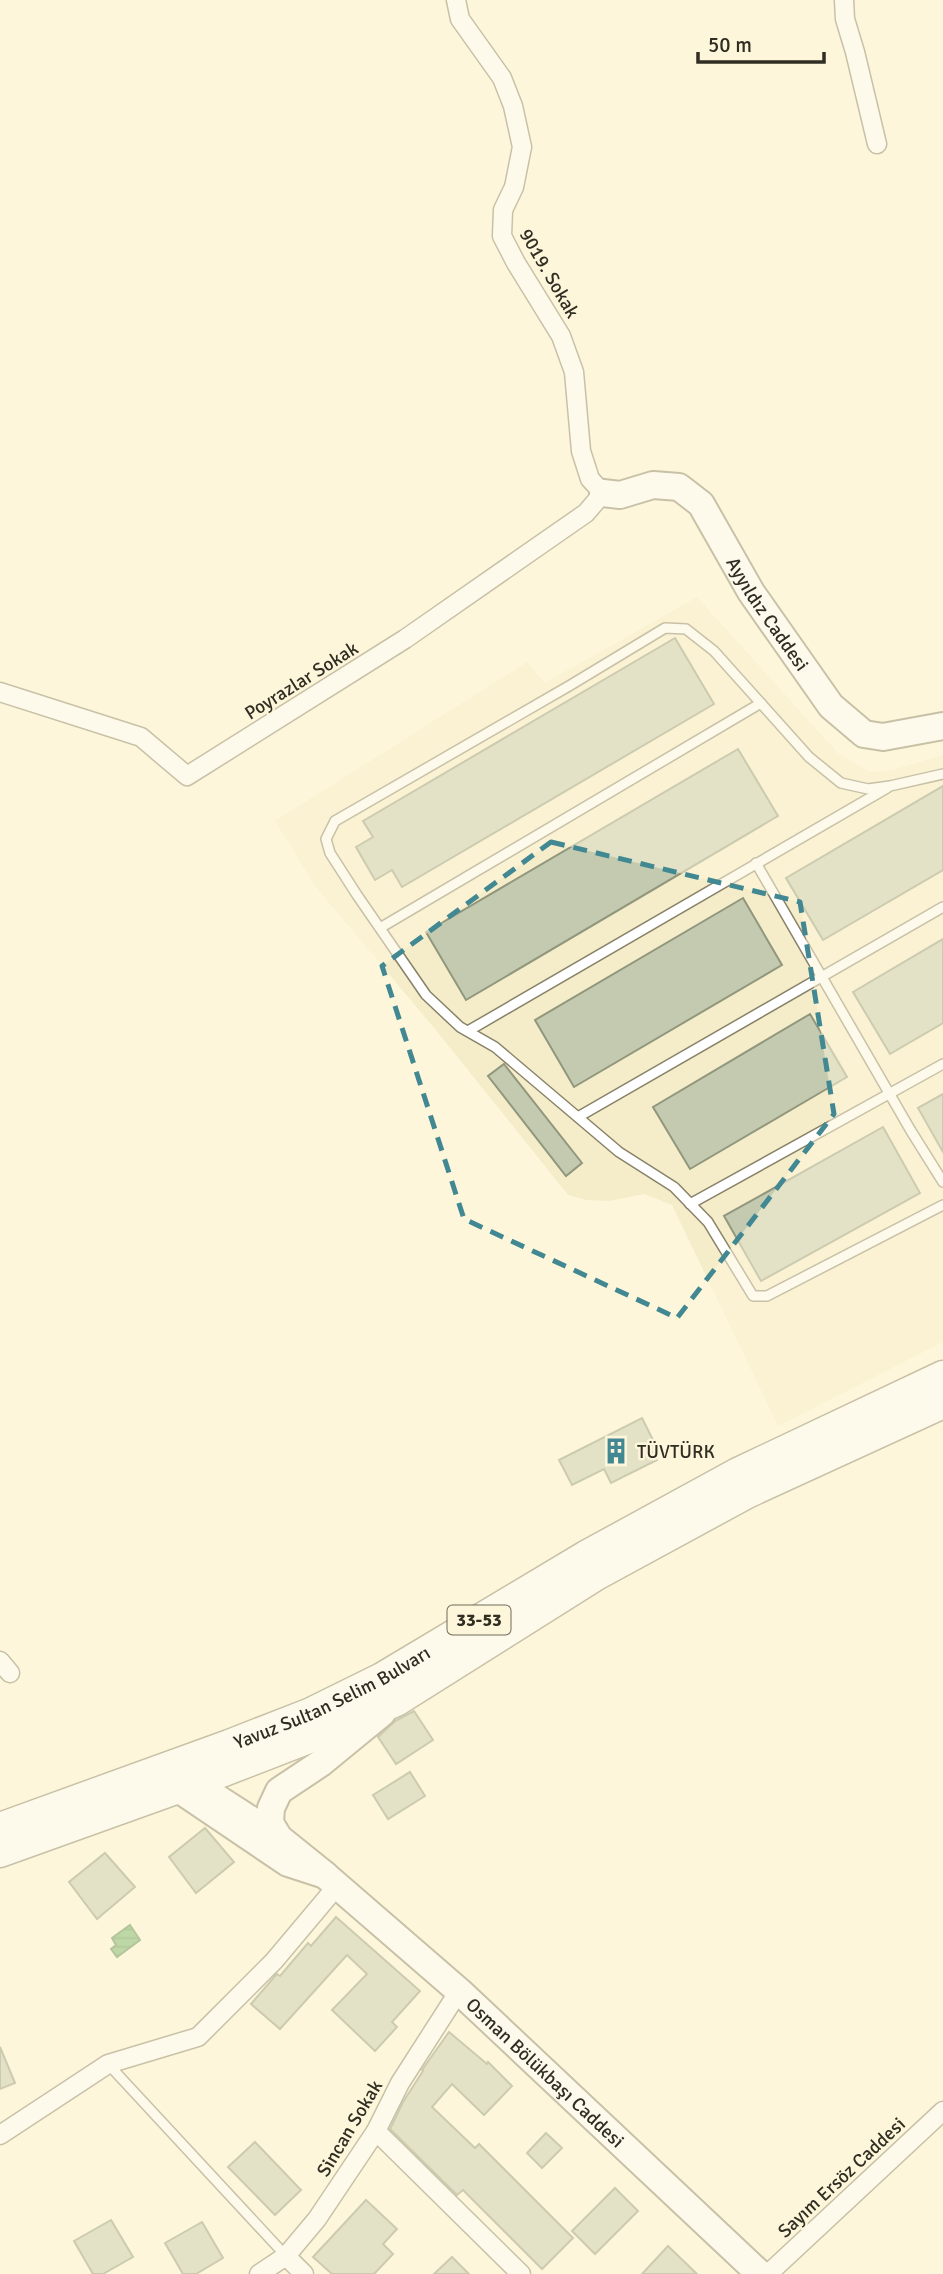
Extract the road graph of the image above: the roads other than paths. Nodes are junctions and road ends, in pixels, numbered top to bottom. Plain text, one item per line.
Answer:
1 (456, 0) edge
2 (844, 0) edge
3 (877, 144) dead end
4 (603, 493) junction
5 (0, 692) edge
6 (761, 703) junction
7 (943, 726) edge
8 (943, 774) edge
9 (890, 786) junction
10 (756, 863) junction
11 (943, 907) edge
12 (380, 928) junction
13 (823, 977) junction
14 (468, 1031) junction
15 (943, 1064) edge
16 (890, 1094) junction
17 (578, 1117) junction
18 (943, 1182) edge
19 (691, 1204) junction
20 (943, 1205) edge
21 (943, 1376) edge
22 (943, 1403) edge
23 (396, 1701) junction
24 (187, 1785) junction
25 (0, 1828) edge
26 (279, 1838) junction
27 (0, 1852) edge
28 (331, 1881) junction
29 (459, 1991) junction
30 (108, 2064) junction
31 (943, 2111) edge
32 (376, 2131) junction
33 (0, 2135) edge
34 (286, 2256) junction
35 (259, 2274) edge
36 (303, 2274) edge
37 (521, 2274) edge
38 (760, 2274) edge
39 (768, 2274) edge

1 - 4 street, 9019. Sokak
2 - 3 street
4 - 5 street, Poyrazlar Sokak
4 - 7 street, Ayyıldız Caddesi
6 - 9 lane
6 - 12 lane
6 - 12 lane
8 - 9 lane
9 - 10 lane
10 - 13 lane
10 - 14 lane
11 - 13 lane
12 - 14 lane
13 - 16 lane
13 - 17 lane
14 - 17 lane
15 - 16 lane
16 - 18 lane
16 - 19 lane
17 - 19 lane
19 - 20 lane
21 - 25 main road, Yavuz Sultan Selim Bulvarı / 33-53
22 - 23 main road, Yavuz Sultan Selim Bulvarı / 33-53
23 - 24 main road, Yavuz Sultan Selim Bulvarı / 33-53
23 - 26 street
24 - 26 street, Osman Bölükbaşı Caddesi
24 - 27 main road, Yavuz Sultan Selim Bulvarı / 33-53
24 - 28 street, Osman Bölükbaşı Caddesi
26 - 28 street, Osman Bölükbaşı Caddesi
28 - 29 street, Osman Bölükbaşı Caddesi
28 - 30 street
29 - 32 street, Sincan Sokak
29 - 38 street, Osman Bölükbaşı Caddesi
30 - 33 street
30 - 34 lane
31 - 39 street, Sayım Ersöz Caddesi
32 - 34 street, Sincan Sokak
32 - 37 street
34 - 35 street, Sincan Sokak
34 - 36 street

